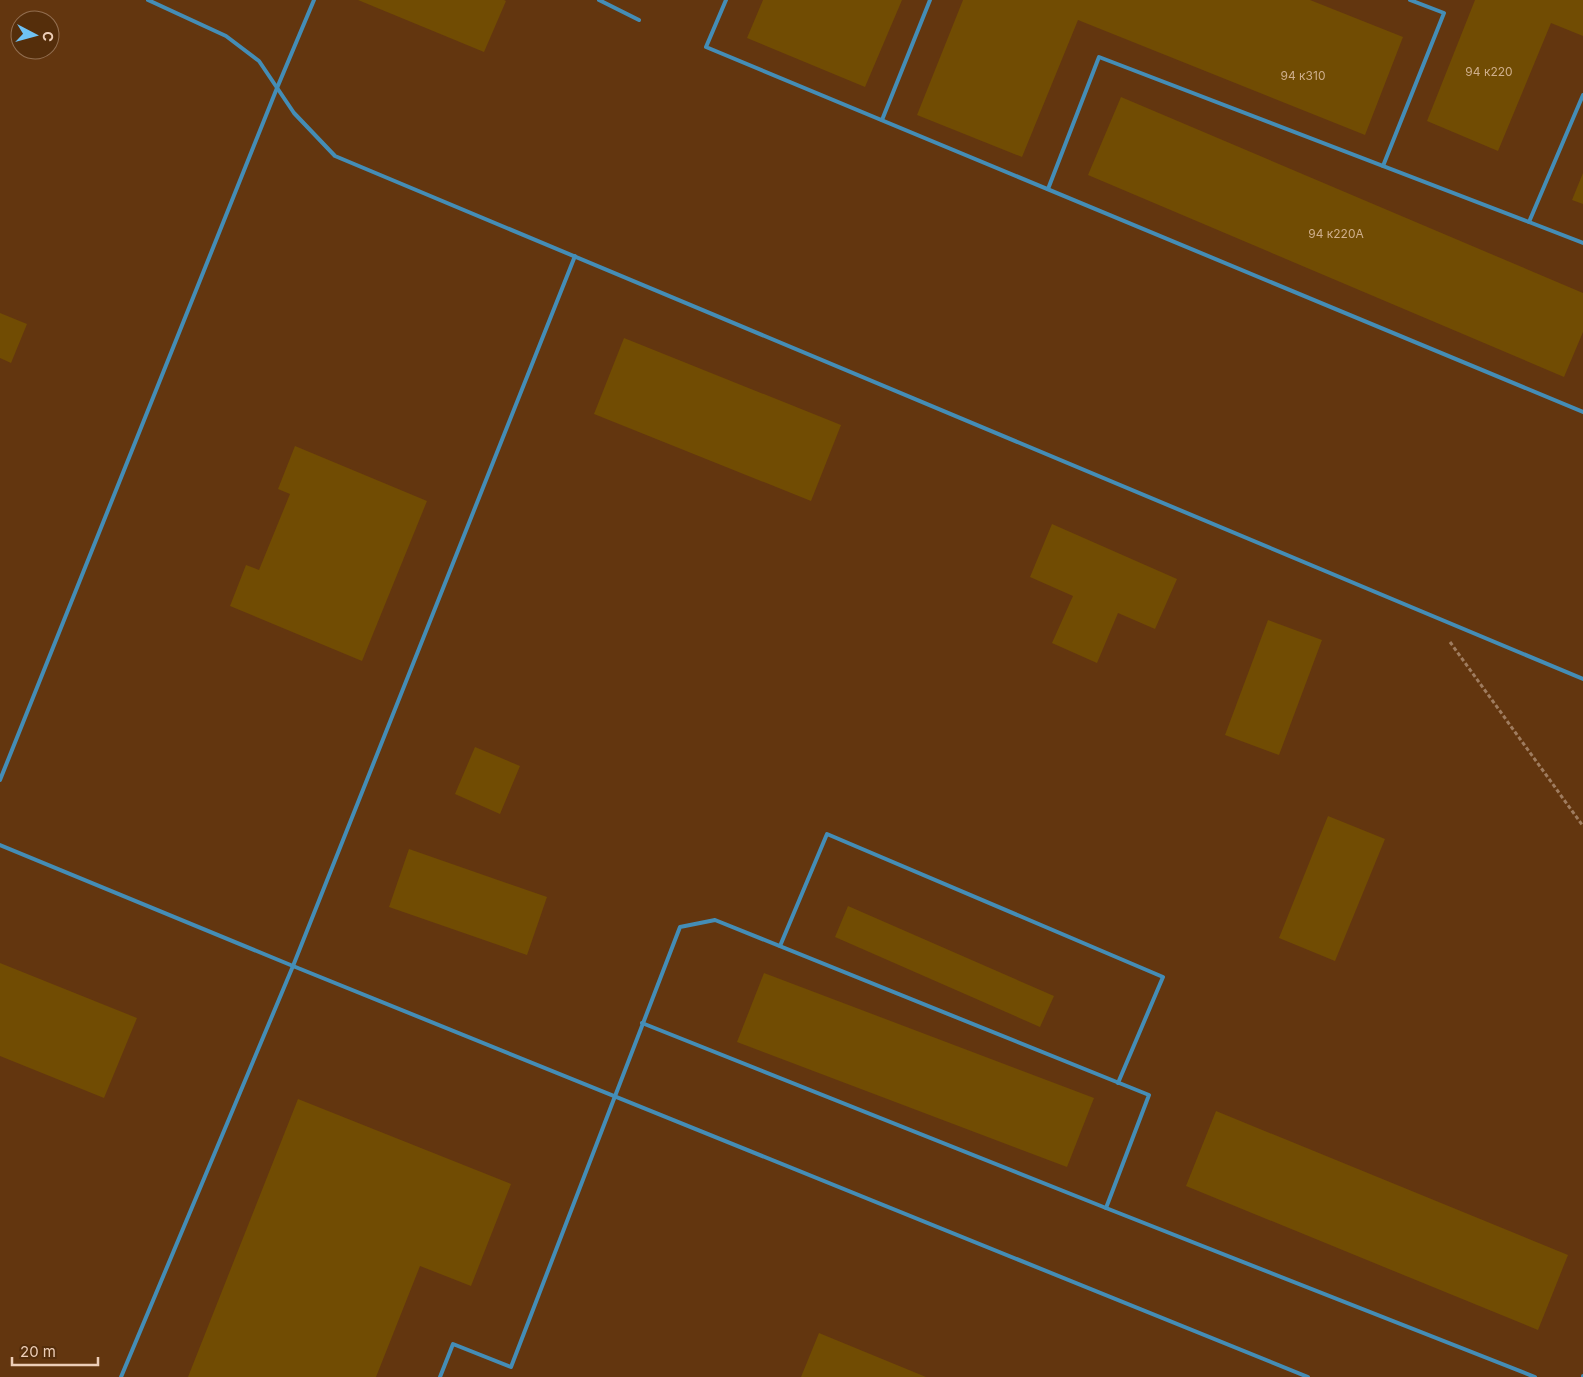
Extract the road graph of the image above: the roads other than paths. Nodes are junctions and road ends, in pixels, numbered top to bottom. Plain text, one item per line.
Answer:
1 (148, 0) edge
2 (314, 0) edge
3 (599, 0) edge
4 (726, 0) edge
5 (930, 0) edge
6 (1410, 0) edge
7 (639, 20) dead end
8 (277, 88) junction
9 (1583, 95) edge
10 (882, 120) junction
11 (1383, 166) junction
12 (1048, 189) junction
13 (1530, 222) junction
14 (1583, 243) edge
15 (575, 256) junction
16 (1583, 412) edge
17 (1583, 679) edge
18 (0, 780) edge
19 (0, 846) edge
20 (780, 946) junction
21 (293, 966) junction
22 (642, 1023) junction
23 (1118, 1083) junction
24 (614, 1096) junction
25 (1106, 1208) junction
26 (121, 1377) edge
27 (440, 1377) edge
28 (1308, 1377) edge
29 (1535, 1377) edge

1 - 8 lane
2 - 8 lane
3 - 7 lane
4 - 10 lane
5 - 10 lane
6 - 11 lane
8 - 15 lane
8 - 18 lane
9 - 13 lane
10 - 12 lane
11 - 12 lane
11 - 13 lane
12 - 16 lane
13 - 14 lane
15 - 17 lane
15 - 21 lane
19 - 21 lane
20 - 22 lane
20 - 23 lane
20 - 23 lane
21 - 24 lane
21 - 26 lane
22 - 24 lane
22 - 25 lane
23 - 25 lane
24 - 27 lane
24 - 28 lane
25 - 29 lane

